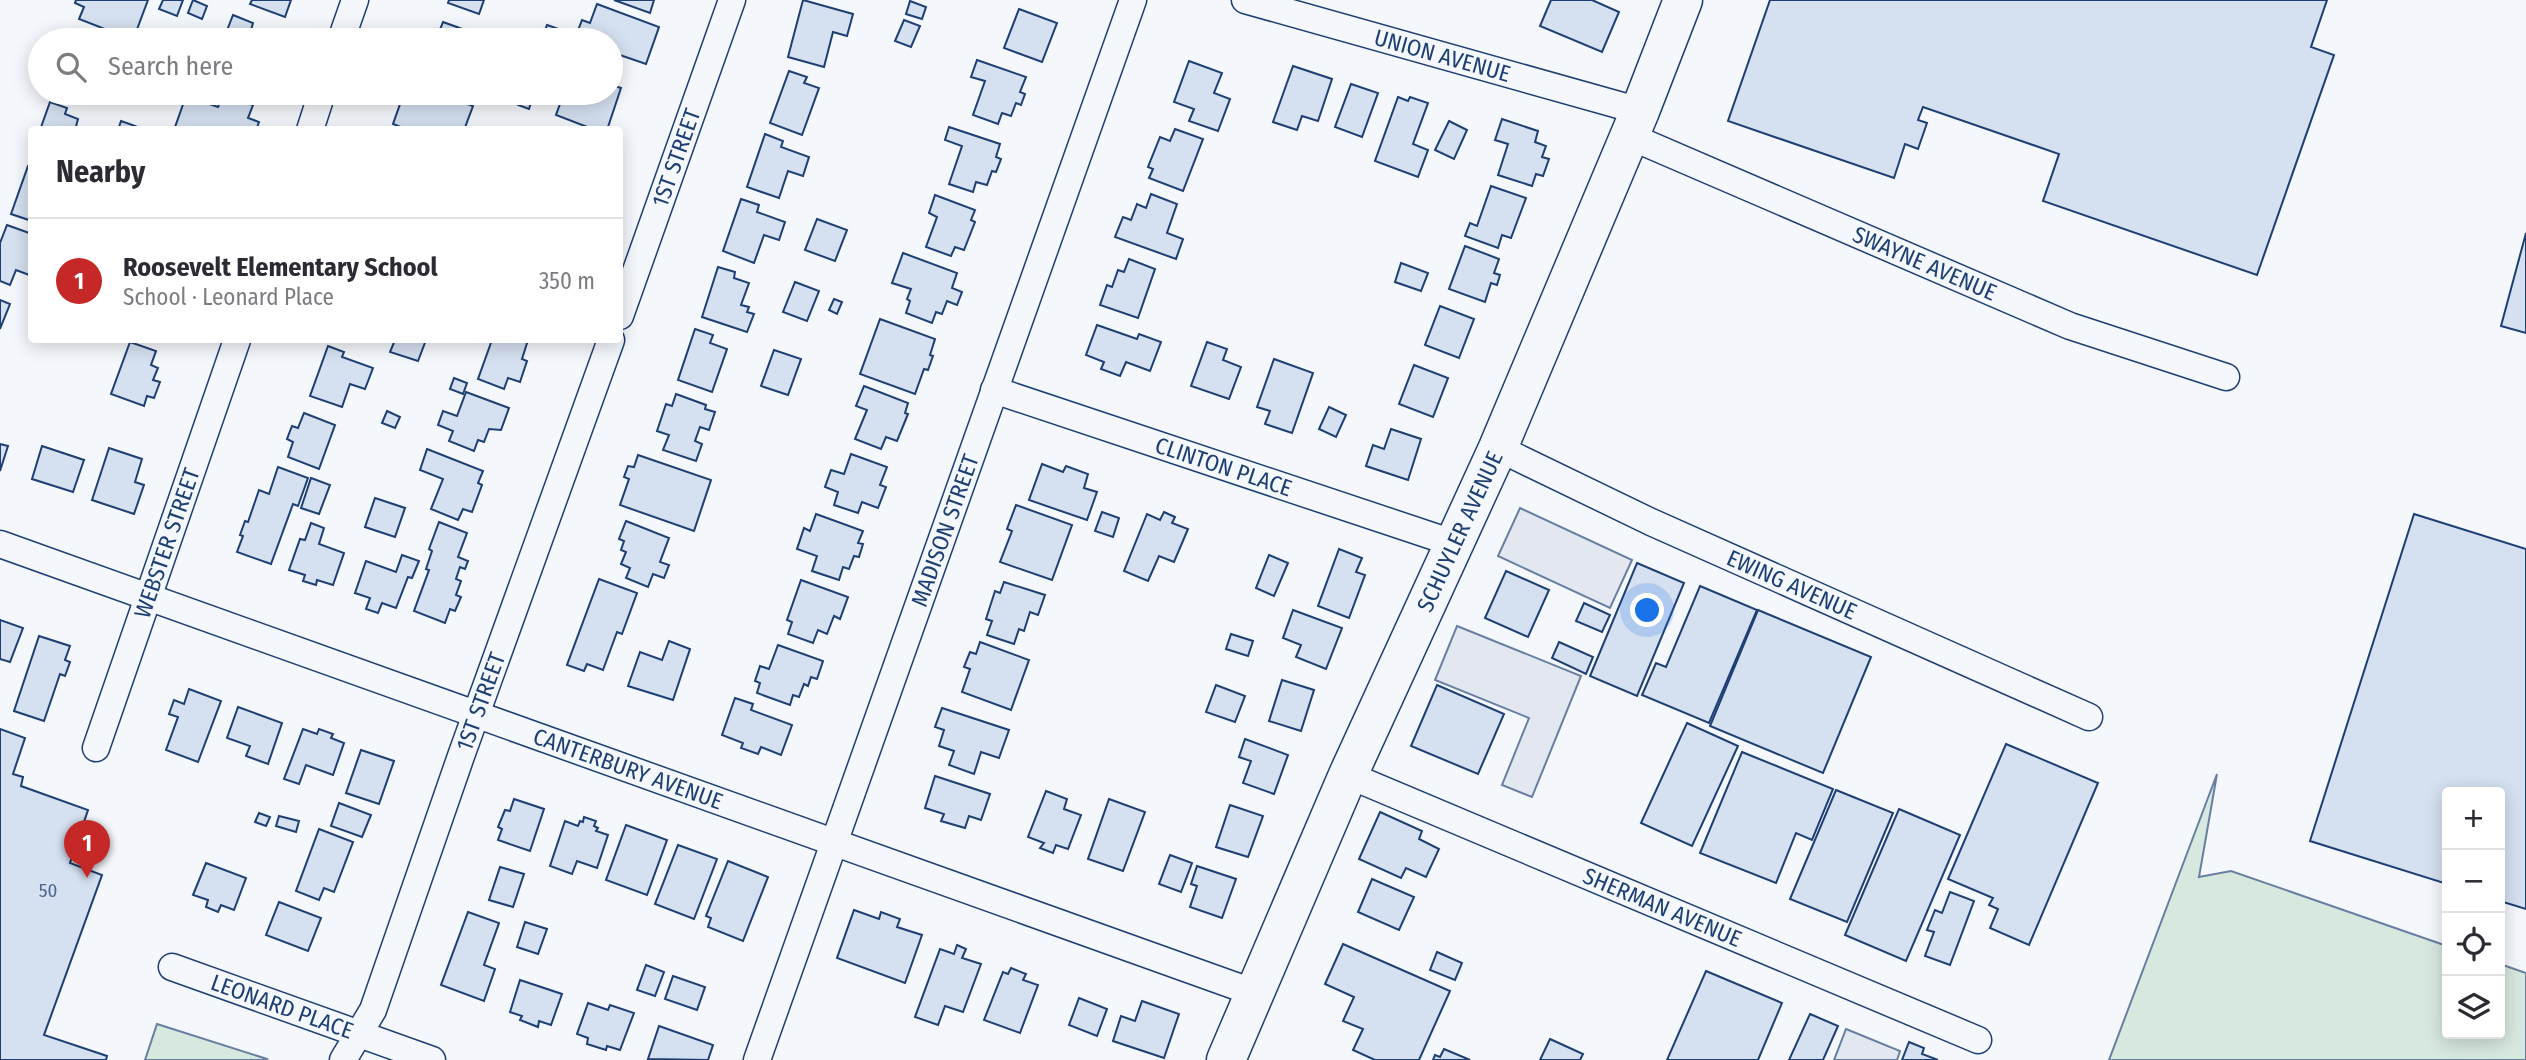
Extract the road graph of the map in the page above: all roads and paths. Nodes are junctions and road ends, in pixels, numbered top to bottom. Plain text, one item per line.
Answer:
1 (355, 0) edge
2 (732, 0) edge
3 (1133, 0) edge
4 (1245, 0) edge
5 (1683, 0) edge
6 (345, 28) edge
7 (319, 105) edge
8 (1634, 123) junction
9 (311, 126) edge
10 (623, 308) edge
11 (236, 343) edge
12 (610, 343) edge
13 (2226, 377) dead end
14 (994, 390) junction
15 (1497, 448) junction
16 (1453, 543) junction
17 (0, 544) edge
18 (148, 597) junction
19 (478, 715) junction
20 (2089, 717) dead end
21 (96, 748) dead end
22 (1348, 775) junction
23 (834, 842) junction
24 (172, 967) dead end
25 (1255, 993) junction
26 (359, 1034) junction
27 (1978, 1040) dead end
28 (343, 1060) edge
29 (432, 1060) edge
30 (757, 1060) edge
31 (1226, 1060) edge

1 - 6 street
2 - 10 street, 1ST STREET
3 - 14 street, MADISON STREET
4 - 8 street, UNION AVENUE
5 - 8 street, SCHUYLER AVENUE
7 - 9 street
8 - 13 street, SWAYNE AVENUE
8 - 15 street, SCHUYLER AVENUE
11 - 18 street, WEBSTER STREET
12 - 19 street, 1ST STREET
14 - 16 street, CLINTON PLACE
14 - 23 street, MADISON STREET
15 - 16 street, SCHUYLER AVENUE
15 - 20 street, EWING AVENUE
16 - 22 street, SCHUYLER AVENUE
17 - 18 street, CANTERBURY AVENUE
18 - 19 street, CANTERBURY AVENUE
18 - 21 street, WEBSTER STREET
19 - 23 street, CANTERBURY AVENUE
19 - 26 street, 1ST STREET
22 - 25 street, SCHUYLER AVENUE
22 - 27 street, SHERMAN AVENUE
23 - 25 street, CANTERBURY AVENUE
23 - 30 street, MADISON STREET
24 - 26 street, LEONARD PLACE
25 - 31 street, SCHUYLER AVENUE
26 - 28 street, 1ST STREET
26 - 29 street, LEONARD PLACE

